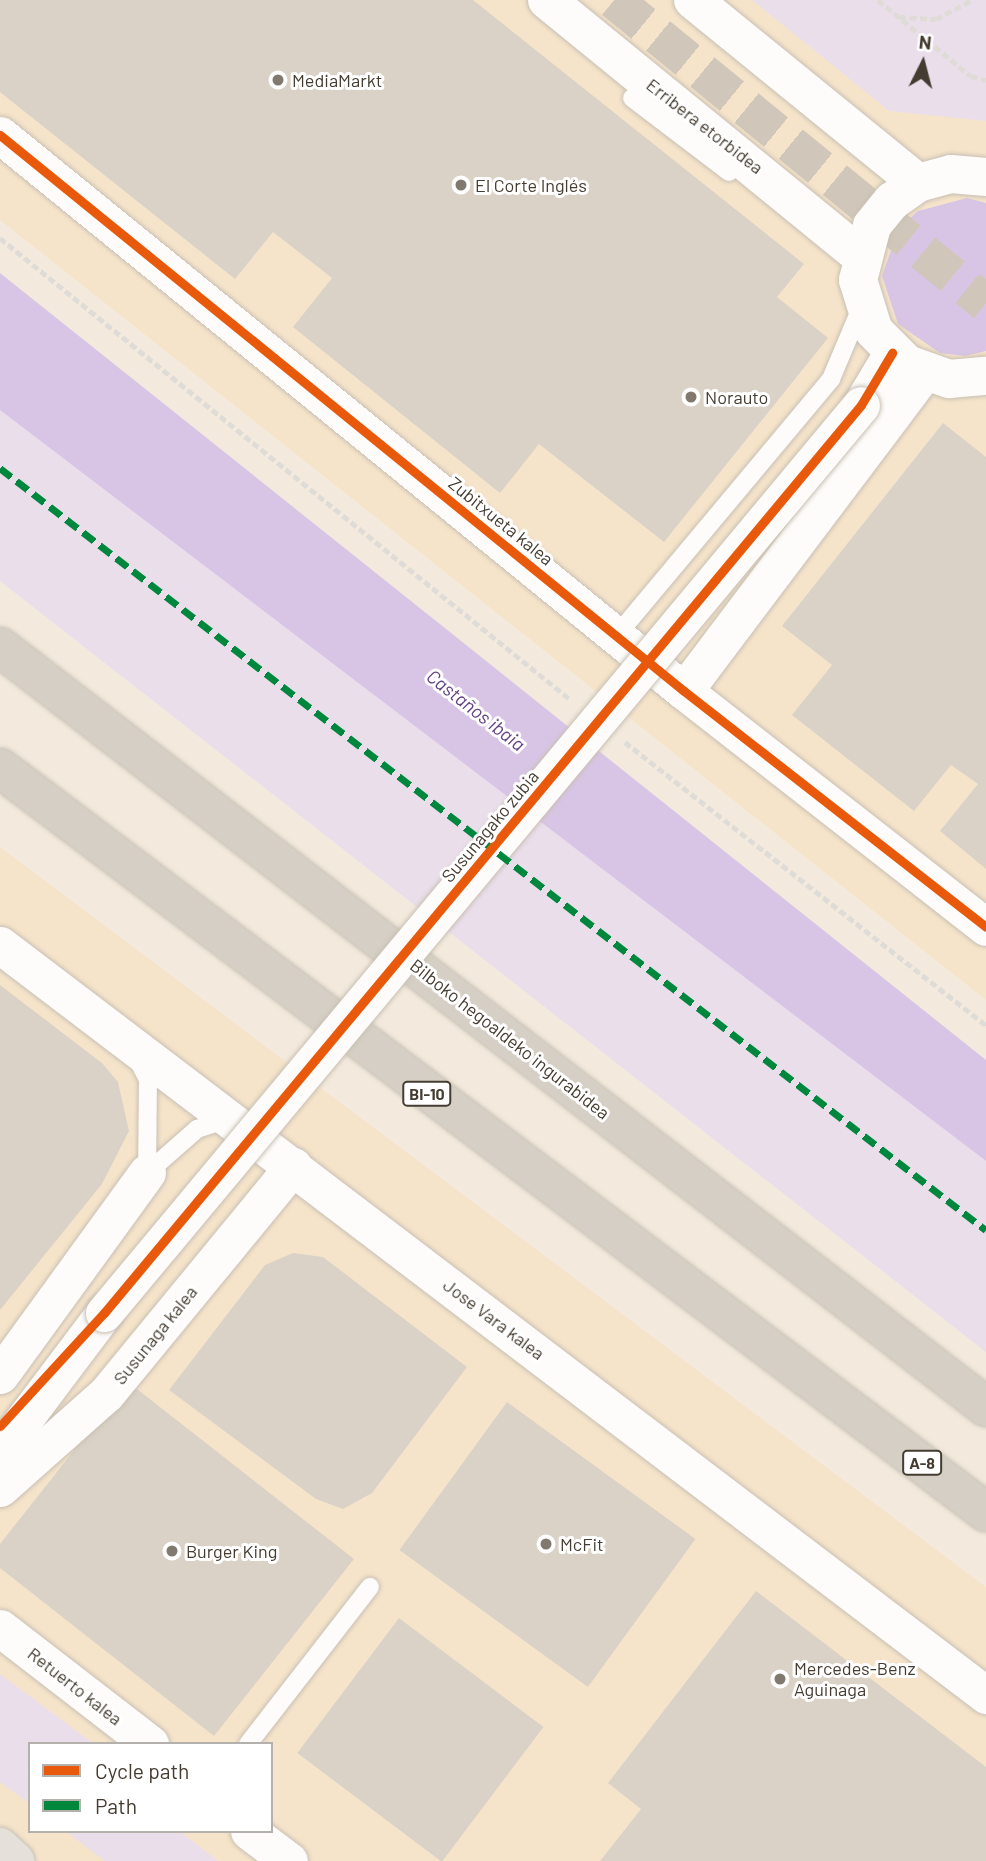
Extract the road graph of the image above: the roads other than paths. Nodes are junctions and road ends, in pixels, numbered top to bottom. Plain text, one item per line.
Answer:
1 (547, 0) edge
2 (693, 0) edge
3 (632, 98) dead end
4 (0, 135) edge
5 (986, 177) edge
6 (918, 183) junction
7 (861, 277) junction
8 (892, 353) junction
9 (924, 373) junction
10 (986, 376) edge
11 (617, 635) junction
12 (0, 647) edge
13 (684, 691) junction
14 (0, 768) edge
15 (986, 927) edge
16 (0, 945) edge
17 (129, 1044) junction
18 (230, 1118) junction
19 (293, 1166) junction
20 (147, 1173) junction
21 (104, 1313) junction
22 (0, 1375) edge
23 (986, 1407) edge
24 (859, 1415) joint
25 (0, 1426) edge
26 (0, 1451) edge
27 (0, 1488) edge
28 (986, 1512) edge
29 (370, 1587) dead end
30 (0, 1628) edge
31 (986, 1695) edge
32 (147, 1742) edge
33 (250, 1742) edge
34 (253, 1833) edge
35 (289, 1861) edge

1 - 7 street, Erribera etorbidea
2 - 6 street
3 - 7 lane
4 - 11 street, Zubitxueta kalea
5 - 6 street
6 - 7 street
7 - 8 street, Erribera etorbidea
7 - 11 lane
8 - 9 street
8 - 21 street, Susunagako zubia, bridge
9 - 10 street
9 - 13 street
11 - 13 street, Zubitxueta kalea
12 - 23 highway, Bilboko hegoaldeko ingurabidea
13 - 15 street, Zubitxueta kalea
14 - 24 highway, BI-10
16 - 17 street, Jose Vara kalea
17 - 18 street, Jose Vara kalea
17 - 20 lane
18 - 19 street, Jose Vara kalea
18 - 20 lane
19 - 27 street, Susunaga kalea
19 - 31 street, Jose Vara kalea
20 - 22 street
21 - 25 street
21 - 26 street
24 - 28 highway, A-8
29 - 33 lane
30 - 32 street, Retuerto kalea
34 - 35 street

